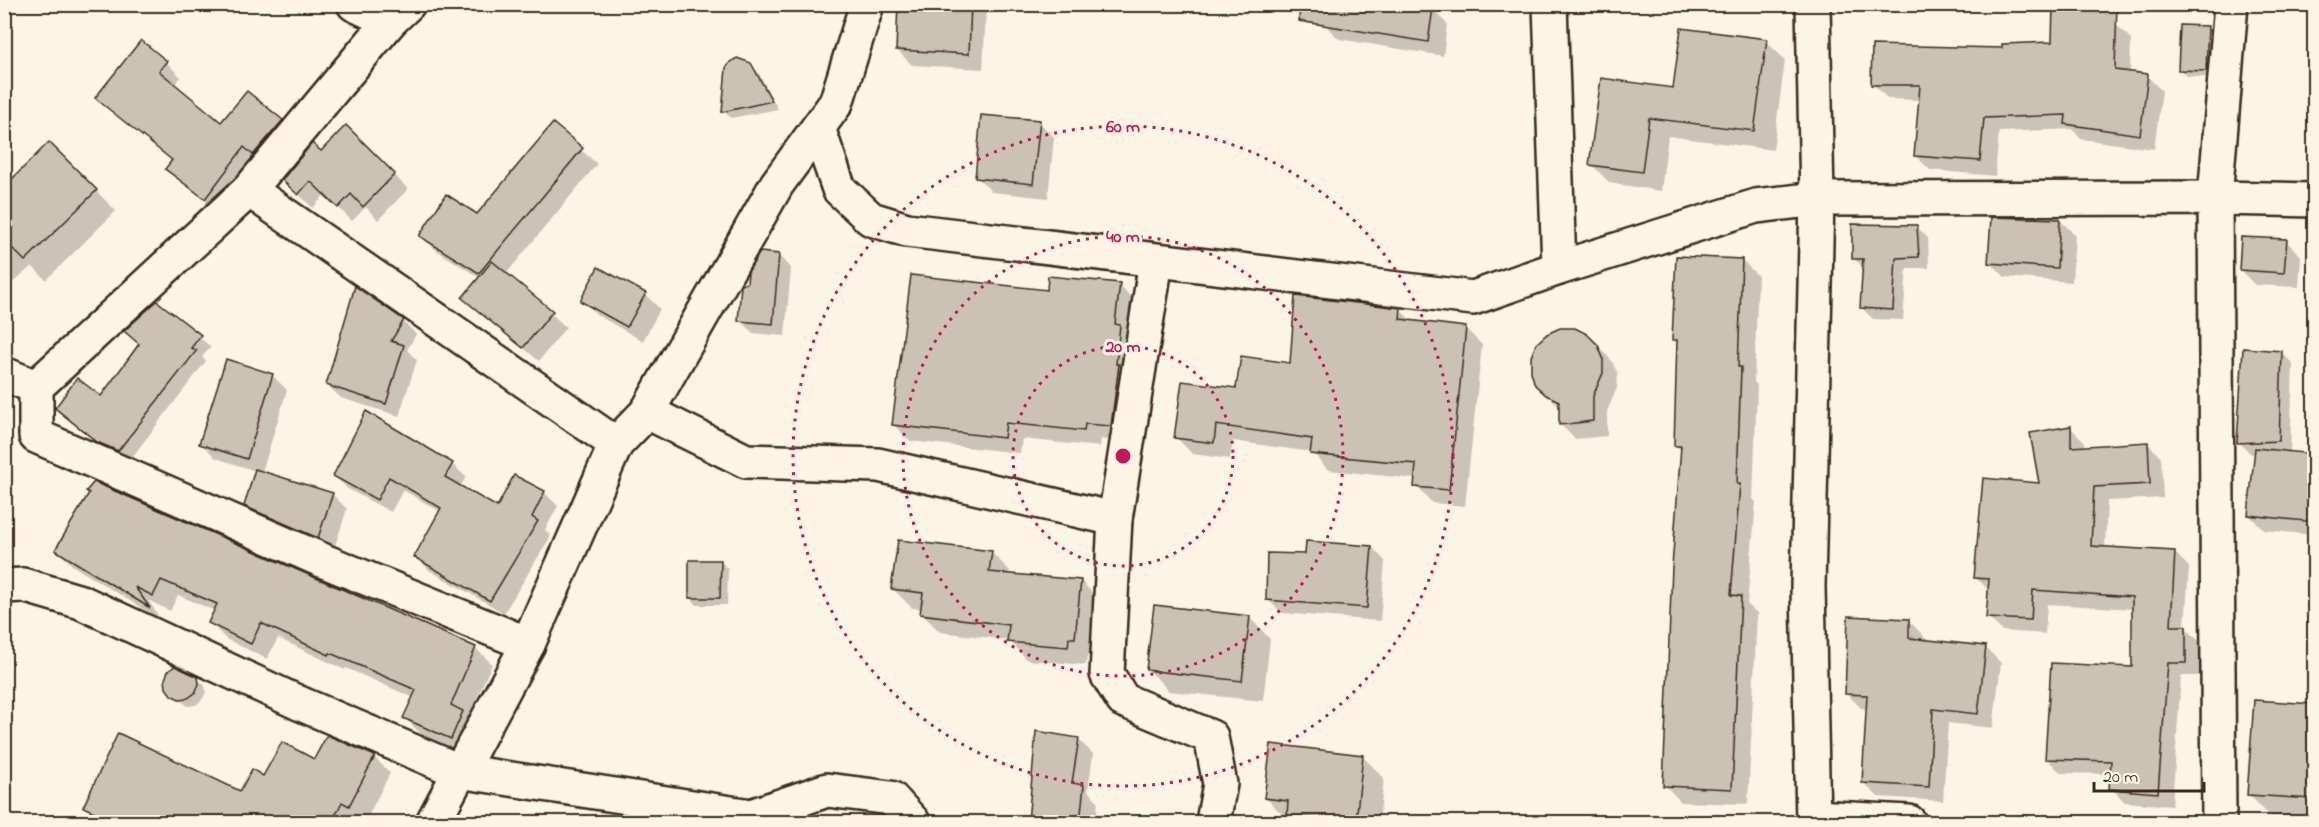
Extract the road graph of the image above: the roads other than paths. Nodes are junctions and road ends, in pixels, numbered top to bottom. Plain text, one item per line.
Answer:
1 (354, 4) edge
2 (867, 4) edge
3 (1550, 4) edge
4 (2231, 4) edge
5 (1809, 5) edge
6 (399, 13) edge
7 (818, 128) junction
8 (249, 190) junction
9 (2215, 198) junction
10 (1817, 199) junction
11 (2314, 200) edge
12 (1156, 261) junction
13 (1559, 268) junction
14 (4, 374) edge
15 (36, 387) junction
16 (647, 412) junction
17 (616, 444) junction
18 (1115, 519) junction
19 (4, 586) edge
20 (528, 644) junction
21 (459, 771) junction
22 (751, 819) edge
23 (1814, 820) edge
24 (433, 822) edge
25 (913, 822) edge
26 (1213, 822) edge
27 (1909, 822) edge
28 (2219, 822) edge

1 - 6 street
2 - 7 street
3 - 13 street
4 - 9 street
5 - 10 street
6 - 8 street
7 - 12 street
7 - 16 street
8 - 15 street
8 - 17 street
9 - 10 street
9 - 11 street
9 - 28 street
10 - 13 street
10 - 23 street
12 - 13 street
12 - 18 street
14 - 15 street
15 - 20 street
16 - 17 street
16 - 18 street
17 - 20 street
18 - 26 street
19 - 21 street
20 - 21 street
21 - 22 street
21 - 24 street
22 - 25 street
23 - 27 street

